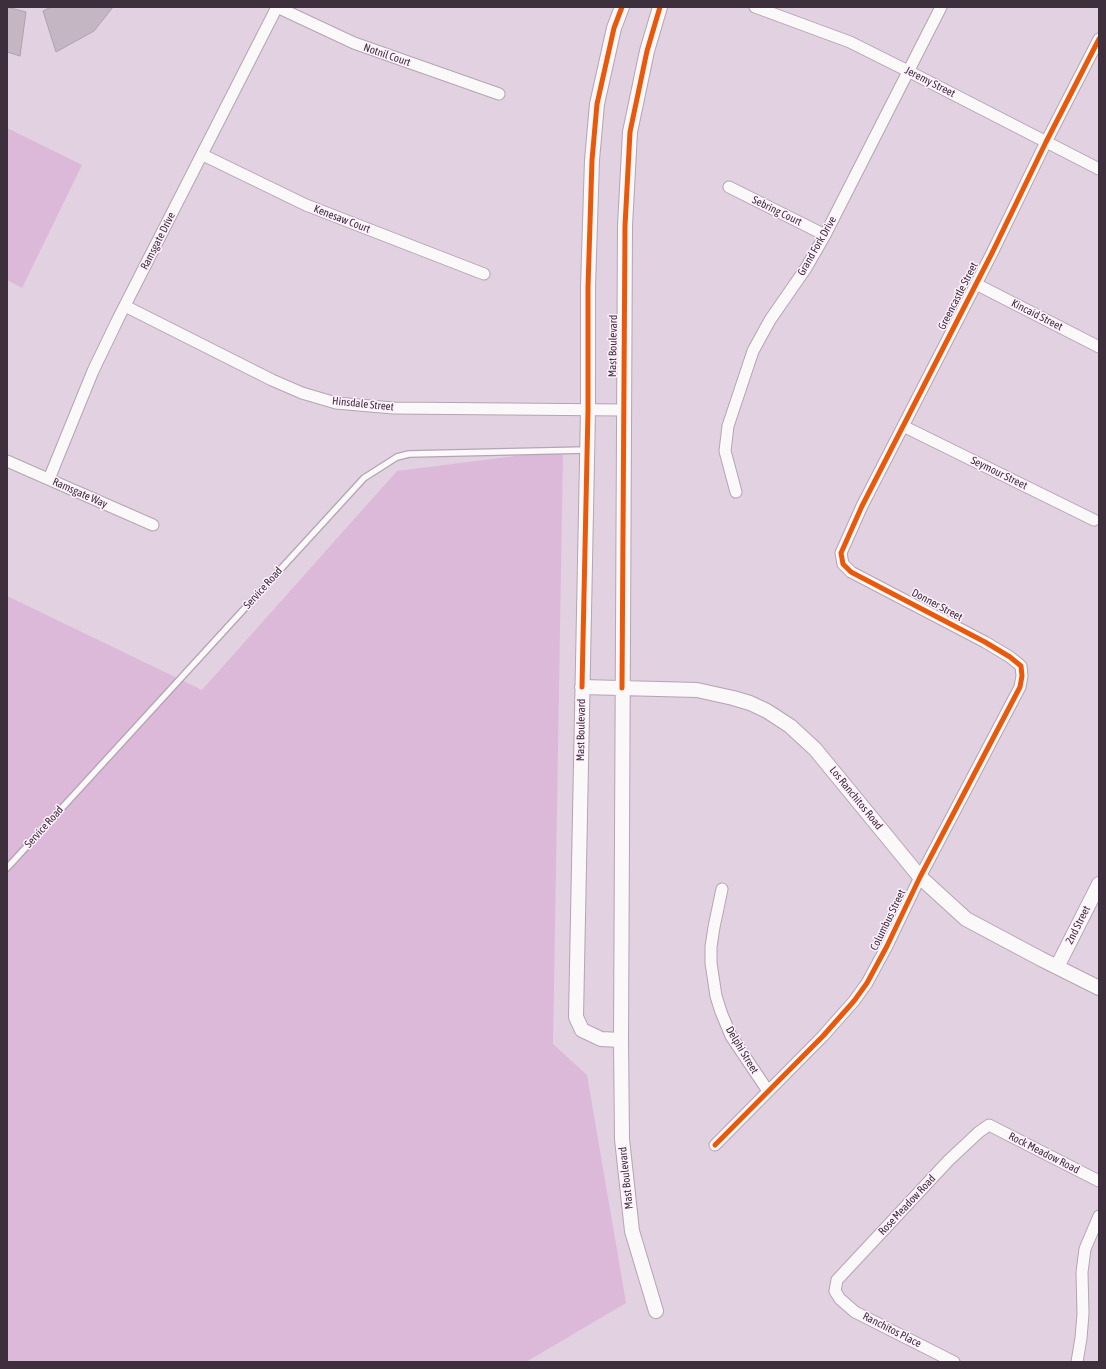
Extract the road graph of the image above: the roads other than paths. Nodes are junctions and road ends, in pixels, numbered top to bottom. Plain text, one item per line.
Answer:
1 (277, 7) edge
2 (622, 7) edge
3 (660, 7) edge
4 (754, 7) edge
5 (941, 7) edge
6 (1099, 39) edge
7 (908, 71) junction
8 (499, 94) dead end
9 (1046, 142) junction
10 (203, 155) junction
11 (1099, 169) edge
12 (729, 187) dead end
13 (824, 235) junction
14 (484, 274) dead end
15 (976, 284) junction
16 (125, 306) junction
17 (1099, 347) edge
18 (588, 410) junction
19 (623, 410) junction
20 (903, 426) junction
21 (588, 450) junction
22 (7, 462) edge
23 (49, 479) junction
24 (736, 492) dead end
25 (1094, 520) dead end
26 (153, 525) dead end
27 (843, 564) joint
28 (1021, 666) joint
29 (582, 688) junction
30 (622, 688) junction
31 (7, 868) edge
32 (920, 877) junction
33 (1099, 884) edge
34 (722, 889) dead end
35 (1058, 967) junction
36 (1099, 988) edge
37 (621, 1040) junction
38 (768, 1091) junction
39 (989, 1125) joint
40 (715, 1145) dead end
41 (1099, 1181) edge
42 (1099, 1216) edge
43 (835, 1292) joint
44 (656, 1311) dead end
45 (954, 1362) edge
46 (1077, 1362) edge

1 - 8 street, Notnil Court
1 - 10 street, Ramsgate Drive
2 - 18 street, Mast Boulevard
3 - 19 street, Mast Boulevard
4 - 7 street, Jeremy Street
5 - 7 street, Grand Fork Drive
6 - 9 street, Greencastle Street
7 - 9 street, Jeremy Street
7 - 13 street, Grand Fork Drive
9 - 11 street, Jeremy Street
9 - 15 street, Greencastle Street
10 - 14 street, Kenesaw Court
10 - 16 street, Ramsgate Drive
12 - 13 street, Sebring Court
13 - 24 street, Grand Fork Drive
15 - 17 street, Kincaid Street
15 - 20 street, Greencastle Street
16 - 18 street, Hinsdale Street
16 - 23 street, Ramsgate Drive
18 - 19 street, Hinsdale Street
18 - 21 street, Mast Boulevard
19 - 30 street, Mast Boulevard
20 - 25 street, Seymour Street
20 - 27 street, Greencastle Street
21 - 29 street, Mast Boulevard
21 - 31 lane, Service Road
22 - 23 street, Ramsgate Way
23 - 26 street, Ramsgate Way
27 - 28 street, Donner Street
28 - 32 street, Columbus Street
29 - 30 street, Los Ranchitos Road
29 - 37 street, Mast Boulevard
30 - 32 street, Los Ranchitos Road
30 - 37 street, Mast Boulevard
32 - 35 street, Los Ranchitos Road
32 - 38 street, Columbus Street
33 - 35 street, 2nd Street
34 - 38 street, Delphi Street
35 - 36 street, Los Ranchitos Road
37 - 44 street, Mast Boulevard
38 - 40 street, Columbus Street
39 - 41 street, Rock Meadow Road
39 - 43 street, Rose Meadow Road
42 - 46 street
43 - 45 street, Ranchitos Place

